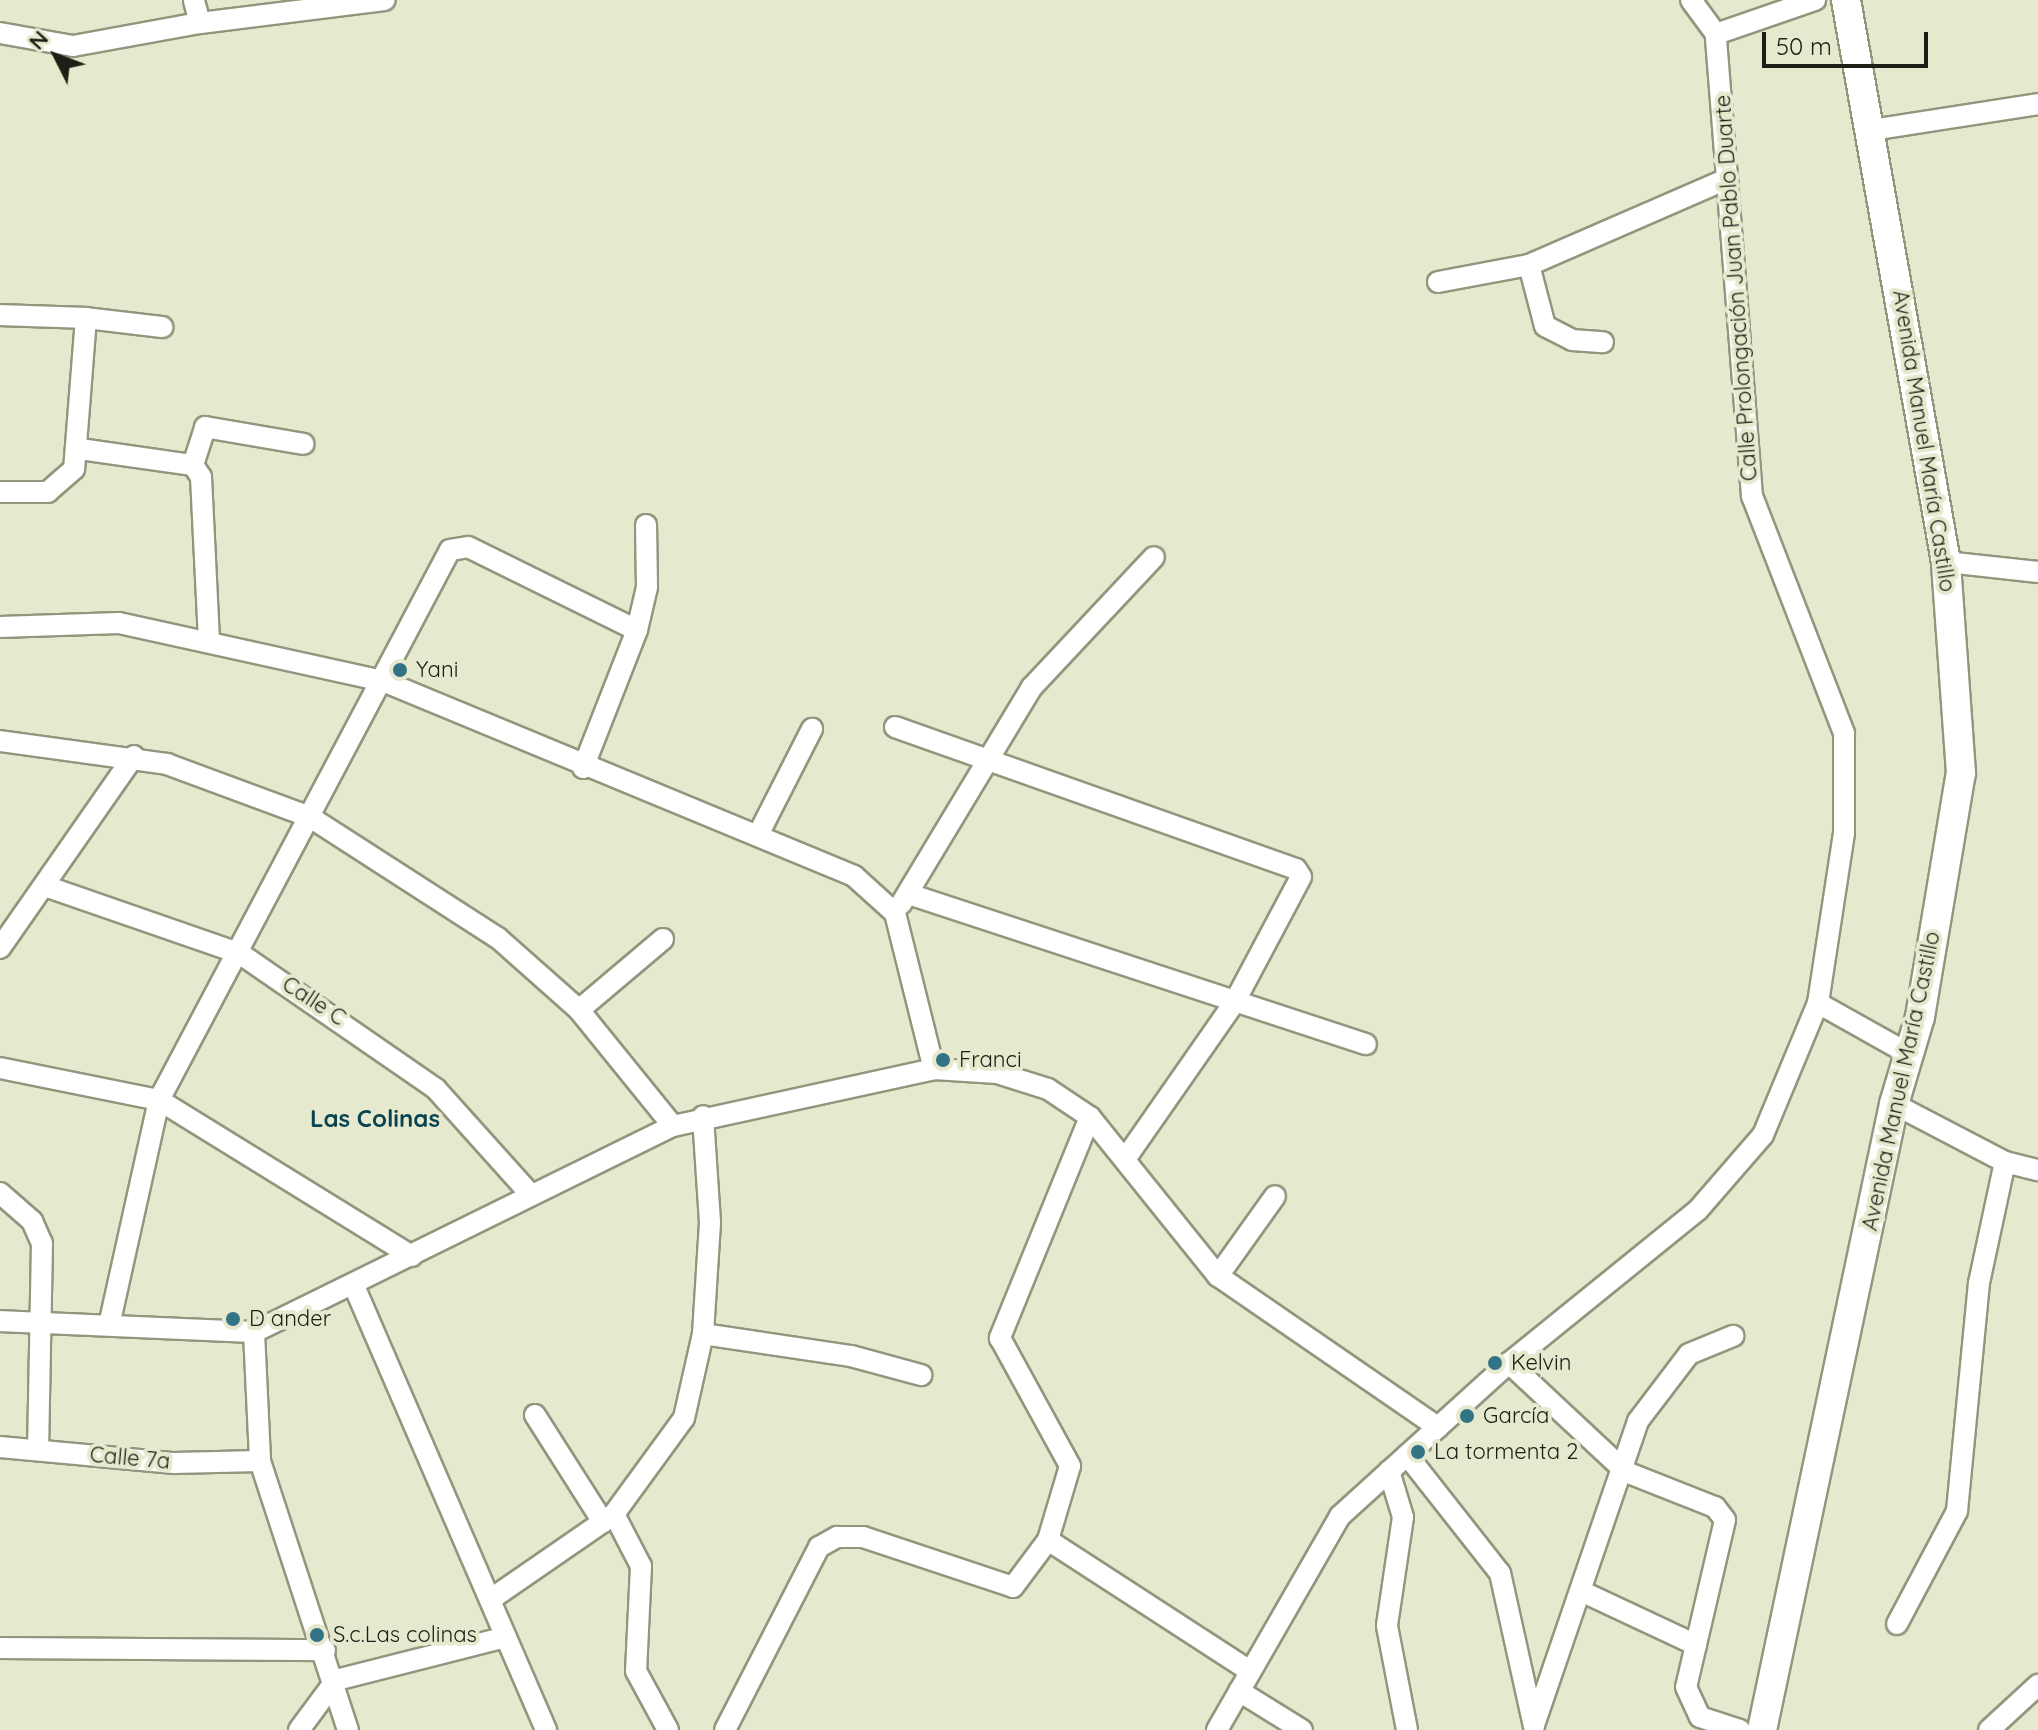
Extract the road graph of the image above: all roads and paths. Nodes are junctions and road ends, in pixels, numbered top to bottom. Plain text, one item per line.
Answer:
1 (194, 0) edge
2 (385, 0) edge
3 (1691, 0) edge
4 (1815, 0) edge
5 (1846, 0) edge
6 (200, 23) junction
7 (0, 33) edge
8 (1716, 34) junction
9 (2038, 104) edge
10 (1871, 130) junction
11 (1727, 179) junction
12 (1529, 265) junction
13 (1438, 282) dead end
14 (0, 315) edge
15 (86, 318) junction
16 (162, 327) dead end
17 (1603, 342) dead end
18 (304, 444) dead end
19 (80, 449) junction
20 (193, 465) junction
21 (0, 492) edge
22 (646, 525) dead end
23 (1154, 557) dead end
24 (1946, 562) junction
25 (2036, 567) edge
26 (0, 627) edge
27 (637, 630) junction
28 (209, 638) junction
29 (383, 681) junction
30 (895, 727) dead end
31 (812, 729) dead end
32 (0, 741) edge
33 (134, 756) junction
34 (991, 761) junction
35 (583, 768) junction
36 (310, 817) junction
37 (759, 833) junction
38 (45, 886) junction
39 (909, 894) junction
40 (895, 913) junction
41 (663, 939) dead end
42 (0, 948) edge
43 (239, 953) junction
44 (1234, 1003) junction
45 (1818, 1003) junction
46 (579, 1010) junction
47 (1366, 1044) dead end
48 (1909, 1054) junction
49 (0, 1068) edge
50 (934, 1069) junction
51 (159, 1100) junction
52 (1894, 1104) junction
53 (703, 1116) junction
54 (1090, 1117) junction
55 (673, 1126) junction
56 (1126, 1158) junction
57 (2005, 1162) junction
58 (2038, 1170) edge
59 (0, 1193) edge
60 (531, 1195) junction
61 (1275, 1196) dead end
62 (412, 1256) junction
63 (1218, 1276) junction
64 (354, 1286) junction
65 (0, 1321) edge
66 (38, 1321) junction
67 (110, 1321) junction
68 (254, 1332) junction
69 (703, 1334) junction
70 (1733, 1336) dead end
71 (1509, 1363) junction
72 (921, 1375) dead end
73 (535, 1415) dead end
74 (1438, 1427) junction
75 (0, 1447) edge
76 (38, 1449) junction
77 (1407, 1455) junction
78 (260, 1461) junction
79 (1389, 1471) junction
80 (1626, 1472) junction
81 (608, 1518) junction
82 (1048, 1540) junction
83 (1583, 1592) junction
84 (491, 1599) junction
85 (1897, 1624) dead end
86 (506, 1637) junction
87 (1696, 1645) junction
88 (0, 1648) edge
89 (325, 1650) junction
90 (1250, 1671) junction
91 (336, 1680) junction
92 (2038, 1685) edge
93 (1239, 1691) junction
94 (1534, 1728) edge
95 (299, 1730) edge
96 (348, 1730) edge
97 (546, 1730) edge
98 (668, 1730) edge
99 (725, 1730) edge
100 (1217, 1730) edge
101 (1302, 1730) edge
102 (1407, 1730) edge
103 (1740, 1730) edge
104 (1762, 1730) edge
105 (1989, 1730) edge

1 - 6 street
2 - 6 street
3 - 8 street
4 - 8 street
5 - 10 street, Avenida Manuel María Castillo
6 - 7 street
8 - 11 street, Calle Prolongación Juan Pablo Duarte
9 - 10 street
10 - 24 street, Avenida Manuel María Castillo
11 - 12 street
11 - 45 street, Calle Prolongación Juan Pablo Duarte
12 - 13 street
12 - 17 street
14 - 15 street
15 - 16 street
15 - 19 street
18 - 20 street
19 - 20 street
19 - 21 street
20 - 28 street
22 - 27 street
23 - 34 street
24 - 25 street
24 - 48 street, Avenida Manuel María Castillo
26 - 28 street
27 - 29 street
27 - 35 street
28 - 29 street
29 - 35 street
29 - 36 street
30 - 34 street
31 - 37 street
32 - 33 street
33 - 36 street
33 - 38 street
34 - 39 street
34 - 44 street
35 - 37 street
36 - 43 street
36 - 46 street
37 - 40 street
38 - 42 street
38 - 43 street, Calle C
39 - 40 street
39 - 44 street
40 - 50 street
41 - 46 street
43 - 51 street
43 - 60 street, Calle C
44 - 47 street
44 - 56 street
45 - 48 street
45 - 71 street, Calle Prolongación Juan Pablo Duarte
46 - 55 street
48 - 52 street, Avenida Manuel María Castillo
49 - 51 street
50 - 53 street
50 - 54 street
51 - 62 street
51 - 67 street
52 - 57 street
52 - 104 street, Avenida Manuel María Castillo
53 - 55 street
53 - 69 street
54 - 56 street
54 - 82 street
55 - 60 street
56 - 63 street
57 - 58 street
57 - 85 street
59 - 66 street
60 - 62 street
61 - 63 street
62 - 64 street
63 - 74 street
64 - 68 street
64 - 84 street
65 - 66 street
66 - 67 street
66 - 76 street
67 - 68 street
68 - 78 street
69 - 72 street
69 - 81 street
70 - 80 street
71 - 74 street, Calle Prolongación Juan Pablo Duarte
71 - 80 street
73 - 81 street
74 - 77 street, Calle Prolongación Juan Pablo Duarte
75 - 76 street, Calle 7a
76 - 78 street, Calle 7a
77 - 79 street, Calle Prolongación Juan Pablo Duarte
77 - 94 street
78 - 89 street
79 - 90 street, Calle Prolongación Juan Pablo Duarte
79 - 102 street
80 - 83 street
80 - 87 street
81 - 84 street
81 - 98 street
82 - 90 street
82 - 99 street
83 - 87 street
83 - 94 street
84 - 86 street
86 - 91 street
86 - 97 street
87 - 103 street
88 - 89 street
89 - 91 street
90 - 93 street, Calle Prolongación Juan Pablo Duarte
91 - 95 street
91 - 96 street
92 - 105 street
93 - 100 street, Calle Prolongación Juan Pablo Duarte
93 - 101 street

